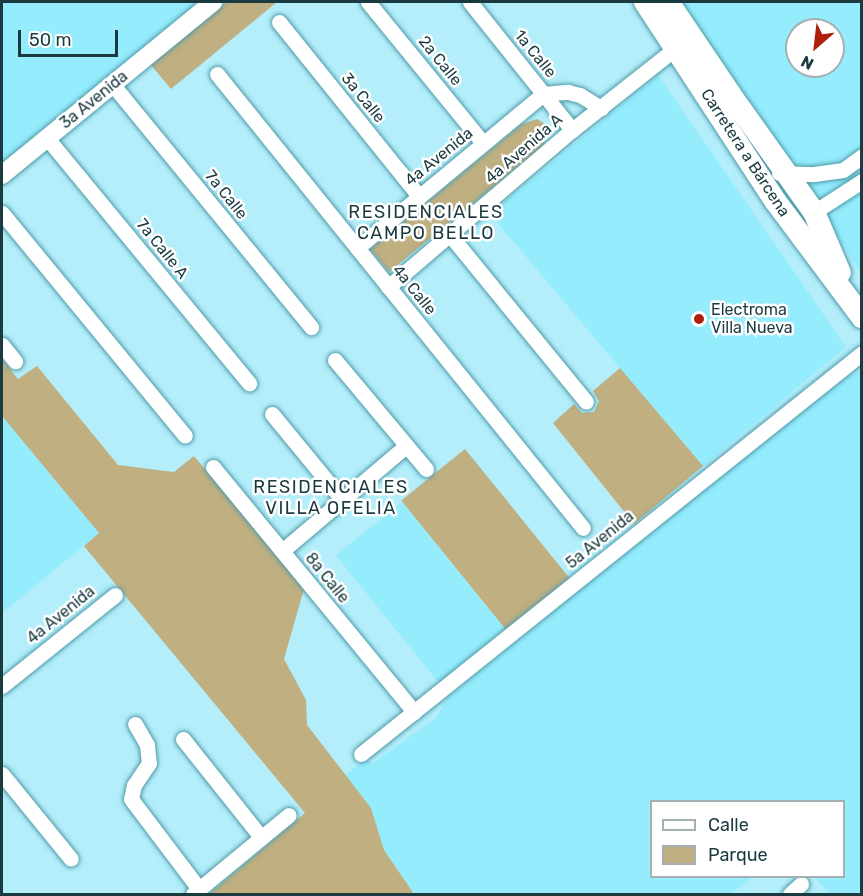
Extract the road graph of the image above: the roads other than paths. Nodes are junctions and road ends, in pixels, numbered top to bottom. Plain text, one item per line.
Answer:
1 (213, 2) edge
2 (368, 2) edge
3 (470, 2) edge
4 (645, 2) edge
5 (668, 2) edge
6 (279, 22) dead end
7 (676, 48) junction
8 (217, 74) dead end
9 (113, 85) junction
10 (543, 94) junction
11 (601, 108) junction
12 (572, 130) junction
13 (48, 138) junction
14 (483, 143) junction
15 (861, 156) edge
16 (785, 171) junction
17 (2, 175) edge
18 (760, 177) junction
19 (861, 181) edge
20 (419, 196) junction
21 (776, 202) junction
22 (814, 212) junction
23 (2, 213) edge
24 (450, 235) junction
25 (802, 237) junction
26 (357, 248) junction
27 (388, 286) junction
28 (856, 308) edge
29 (311, 327) dead end
30 (2, 345) edge
31 (861, 353) edge
32 (335, 360) dead end
33 (15, 361) dead end
34 (249, 383) dead end
35 (586, 402) dead end
36 (272, 414) dead end
37 (185, 436) dead end
38 (406, 446) junction
39 (213, 467) dead end
40 (426, 469) dead end
41 (342, 498) junction
42 (584, 528) dead end
43 (282, 551) junction
44 (115, 595) dead end
45 (2, 686) edge
46 (414, 712) junction
47 (135, 724) dead end
48 (183, 739) dead end
49 (361, 754) dead end
50 (2, 774) edge
51 (289, 815) dead end
52 (261, 837) junction
53 (71, 859) dead end
54 (196, 892) edge

1 - 9 street, 3a Avenida
2 - 14 street, 2a Calle
3 - 10 street, 1a Calle
4 - 7 main road, Carretera a Bárcena
5 - 16 main road, Carretera a Bárcena
6 - 20 street, 3a Calle
7 - 11 street, 4a Avenida A
7 - 18 main road, Carretera a Bárcena
8 - 26 street, 4a Calle
9 - 13 street, 3a Avenida
9 - 29 street, 7a Calle
10 - 11 street, 4a Avenida A
10 - 12 street, 1a Calle
10 - 14 street, 4a Avenida
11 - 12 street, 4a Avenida A
12 - 24 street, 4a Avenida A
13 - 17 street, 3a Avenida
13 - 34 street, 7a Calle A
14 - 20 street, 4a Avenida
15 - 16 street
16 - 18 street
16 - 22 main road, Carretera a Bárcena
18 - 21 main road, Carretera a Bárcena
19 - 22 street
20 - 26 street, 4a Avenida
21 - 22 main road
21 - 25 main road, Carretera a Bárcena
22 - 25 main road
22 - 28 main road, Carretera a Bárcena
23 - 37 street
24 - 27 street, 4a Avenida A
24 - 35 street
25 - 28 main road, Carretera a Bárcena
26 - 27 street, 4a Calle
27 - 42 street, 4a Calle
30 - 33 street
31 - 46 street, 5a Avenida
32 - 38 street
36 - 41 street
38 - 40 street
38 - 41 street
39 - 43 street, 8a Calle
41 - 43 street
43 - 46 street, 8a Calle
44 - 45 street, 4a Avenida
46 - 49 street, 5a Avenida
47 - 54 street
48 - 52 street
50 - 53 street
51 - 52 street
52 - 54 street

